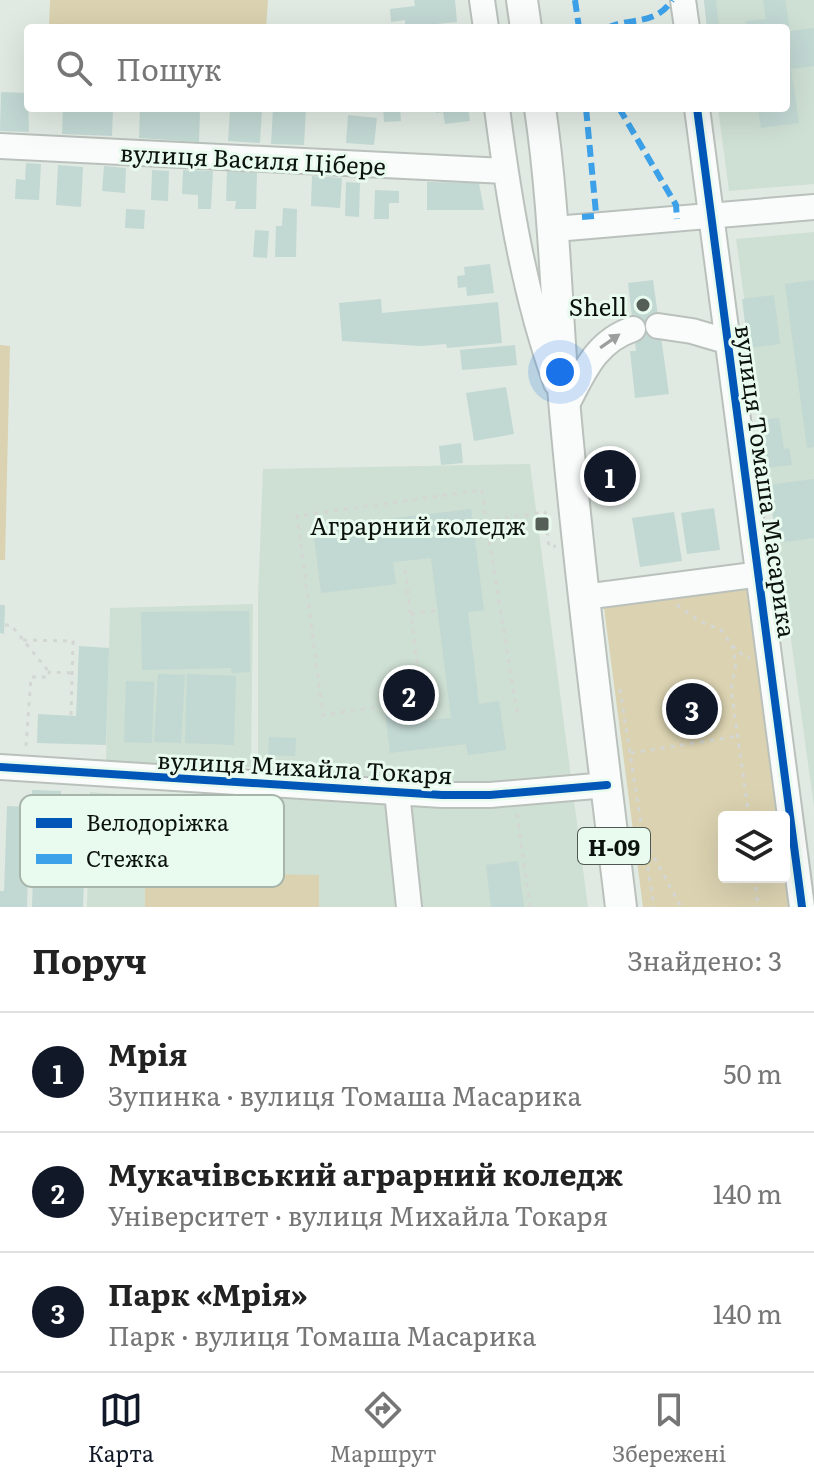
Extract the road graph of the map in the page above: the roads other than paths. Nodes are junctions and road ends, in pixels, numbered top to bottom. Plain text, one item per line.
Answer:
1 (482, 0) edge
2 (522, 0) edge
3 (683, 0) edge
4 (485, 24) edge
5 (525, 24) edge
6 (686, 24) edge
7 (498, 112) edge
8 (540, 112) edge
9 (698, 112) edge
10 (0, 146) edge
11 (505, 171) junction
12 (814, 207) edge
13 (711, 216) junction
14 (555, 229) junction
15 (658, 326) dead end
16 (633, 329) dead end
17 (726, 341) junction
18 (565, 408) junction
19 (761, 574) junction
20 (584, 597) junction
21 (0, 767) edge
22 (607, 785) junction
23 (397, 792) junction
24 (409, 907) edge
25 (621, 907) edge
26 (802, 907) edge

1 - 4 street
2 - 5 main road
3 - 6 street
7 - 11 street
8 - 14 main road
9 - 13 street, вулиця Томаша Масарика
10 - 11 street, вулиця Василя Цібере
11 - 18 street
12 - 13 street
13 - 14 street
13 - 17 street, вулиця Томаша Масарика
14 - 18 main road
15 - 17 street
18 -> 16 street
17 - 19 street, вулиця Томаша Масарика
18 - 20 main road
19 - 20 street, вулиця Томаша Масарика
19 - 26 street, вулиця Томаша Масарика
20 - 22 main road
21 - 23 street, вулиця Михайла Токаря
22 - 23 street, вулиця Михайла Токаря
22 - 25 main road, Н-09
23 - 24 street

